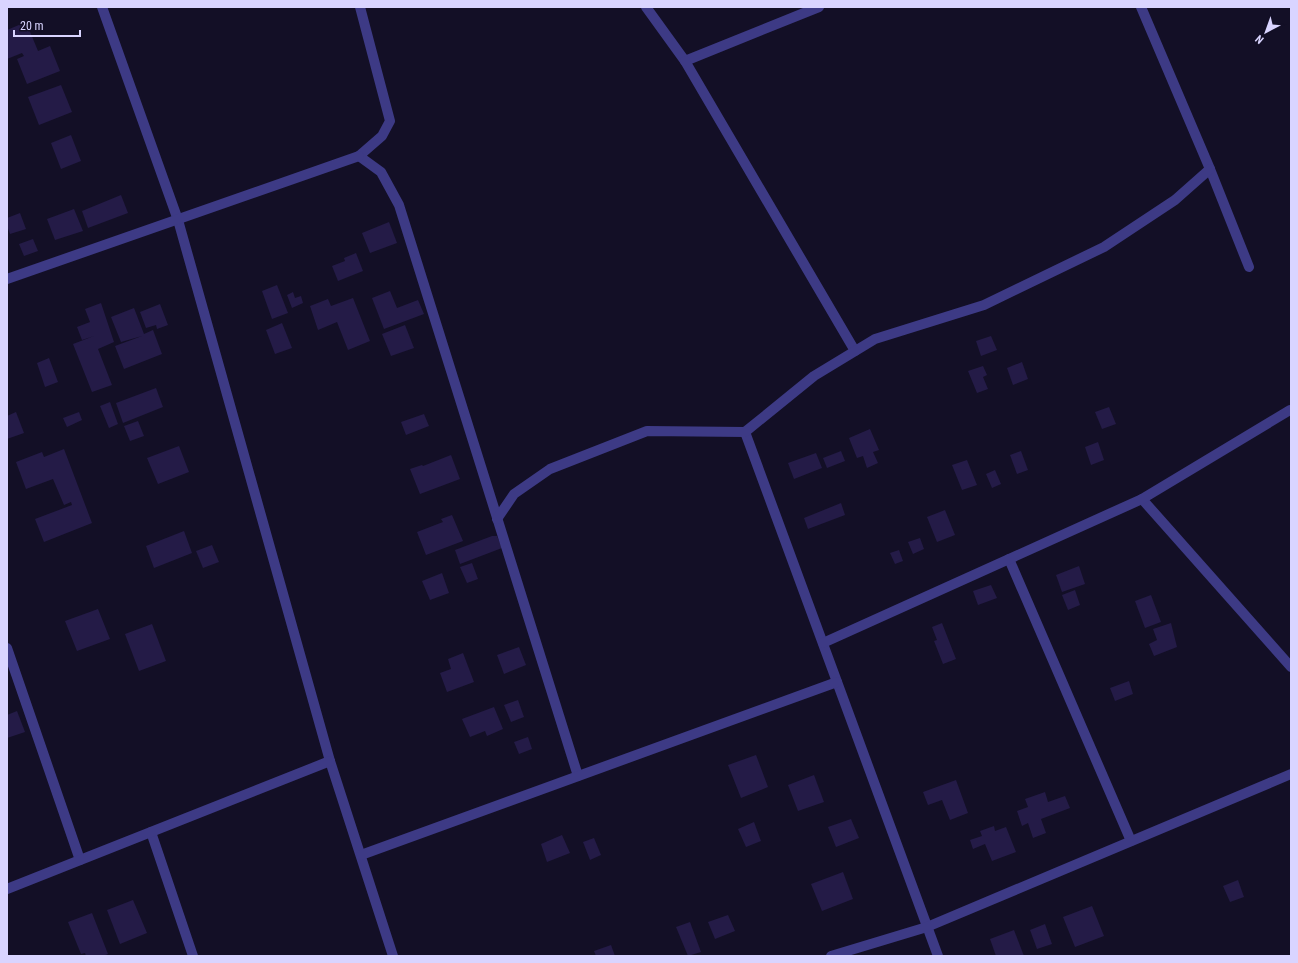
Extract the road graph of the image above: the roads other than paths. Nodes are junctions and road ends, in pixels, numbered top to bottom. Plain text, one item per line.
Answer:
1 (102, 7) edge
2 (360, 7) edge
3 (646, 7) edge
4 (819, 7) edge
5 (1141, 7) edge
6 (685, 61) junction
7 (359, 156) junction
8 (1210, 169) junction
9 (178, 220) junction
10 (1249, 267) dead end
11 (7, 279) edge
12 (855, 351) junction
13 (1290, 410) dead end
14 (745, 432) junction
15 (1142, 499) junction
16 (497, 520) junction
17 (1009, 559) junction
18 (823, 643) junction
19 (7, 648) edge
20 (1291, 668) edge
21 (837, 682) junction
22 (330, 761) junction
23 (1291, 774) edge
24 (578, 776) junction
25 (150, 832) junction
26 (1131, 841) junction
27 (361, 856) junction
28 (80, 860) junction
29 (7, 889) edge
30 (928, 927) junction
31 (193, 956) edge
32 (393, 956) edge
33 (831, 956) edge
34 (938, 956) edge

1 - 9 street
2 - 7 street
3 - 6 street
4 - 6 street
5 - 8 street
6 - 12 street
7 - 9 street
7 - 16 street
8 - 10 street
8 - 12 street
9 - 11 street
9 - 22 street
12 - 14 street
13 - 15 street
14 - 16 street
14 - 18 street
15 - 17 street
15 - 20 street
16 - 24 street
17 - 18 street
17 - 26 street
18 - 21 street
19 - 28 street
21 - 24 street
21 - 30 street
22 - 25 street
22 - 27 street
23 - 26 street
24 - 27 street
25 - 28 street
25 - 31 street
26 - 30 street
27 - 32 street
28 - 29 street
30 - 33 street
30 - 34 street

